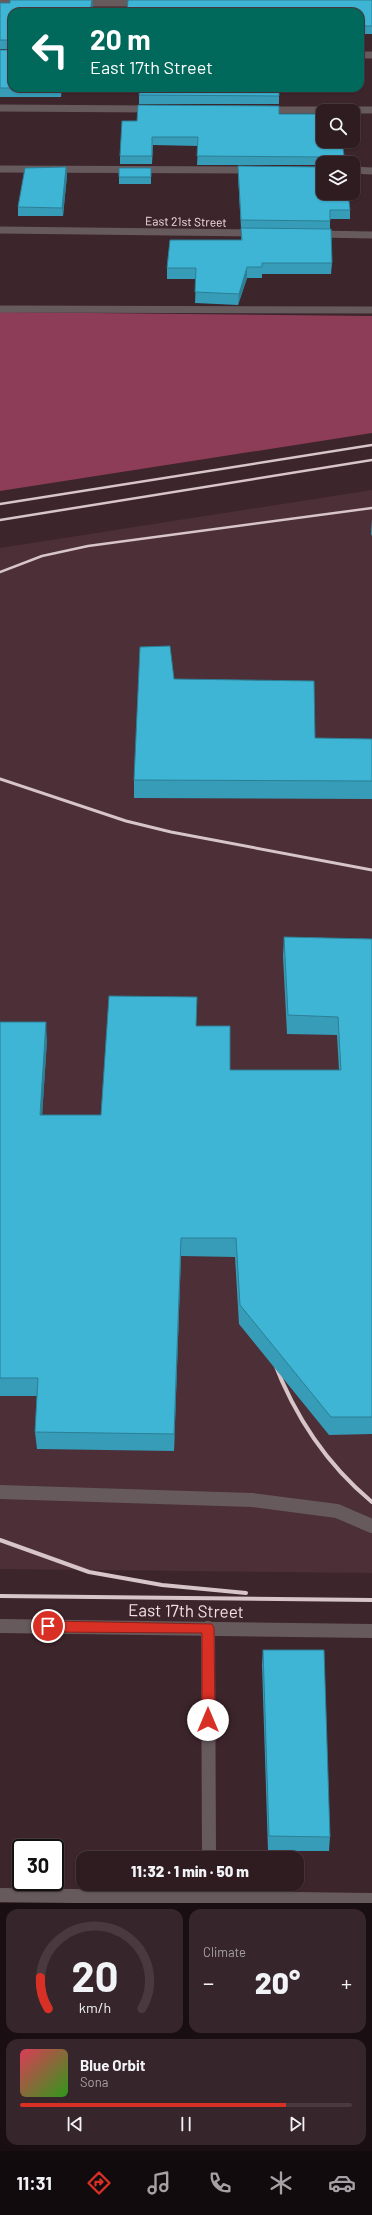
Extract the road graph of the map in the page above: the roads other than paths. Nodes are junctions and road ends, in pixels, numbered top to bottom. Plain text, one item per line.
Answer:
1 (0, 3) edge
2 (32, 3) edge
3 (71, 3) edge
4 (150, 3) edge
5 (0, 108) edge
6 (158, 109) edge
7 (253, 110) edge
8 (372, 110) edge
9 (0, 169) edge
10 (260, 170) edge
11 (360, 170) edge
12 (372, 171) edge
13 (0, 230) edge
14 (261, 233) edge
15 (309, 234) edge
16 (372, 235) edge
17 (0, 309) edge
18 (372, 310) edge
19 (0, 1492) edge
20 (372, 1526) edge
21 (0, 1626) edge
22 (208, 1628) junction
23 (372, 1631) edge
24 (209, 1851) edge
25 (0, 1895) edge
26 (210, 1895) edge
27 (372, 1900) edge

1 - 2 street
3 - 4 street
5 - 6 street
7 - 8 street
9 - 10 street
11 - 12 street
13 - 14 street, East 21st Street
15 - 16 street
17 - 18 street
19 - 20 street
21 - 22 street, East 17th Street
22 - 23 street, East 17th Street
22 - 24 street
25 - 26 street
26 - 27 street

